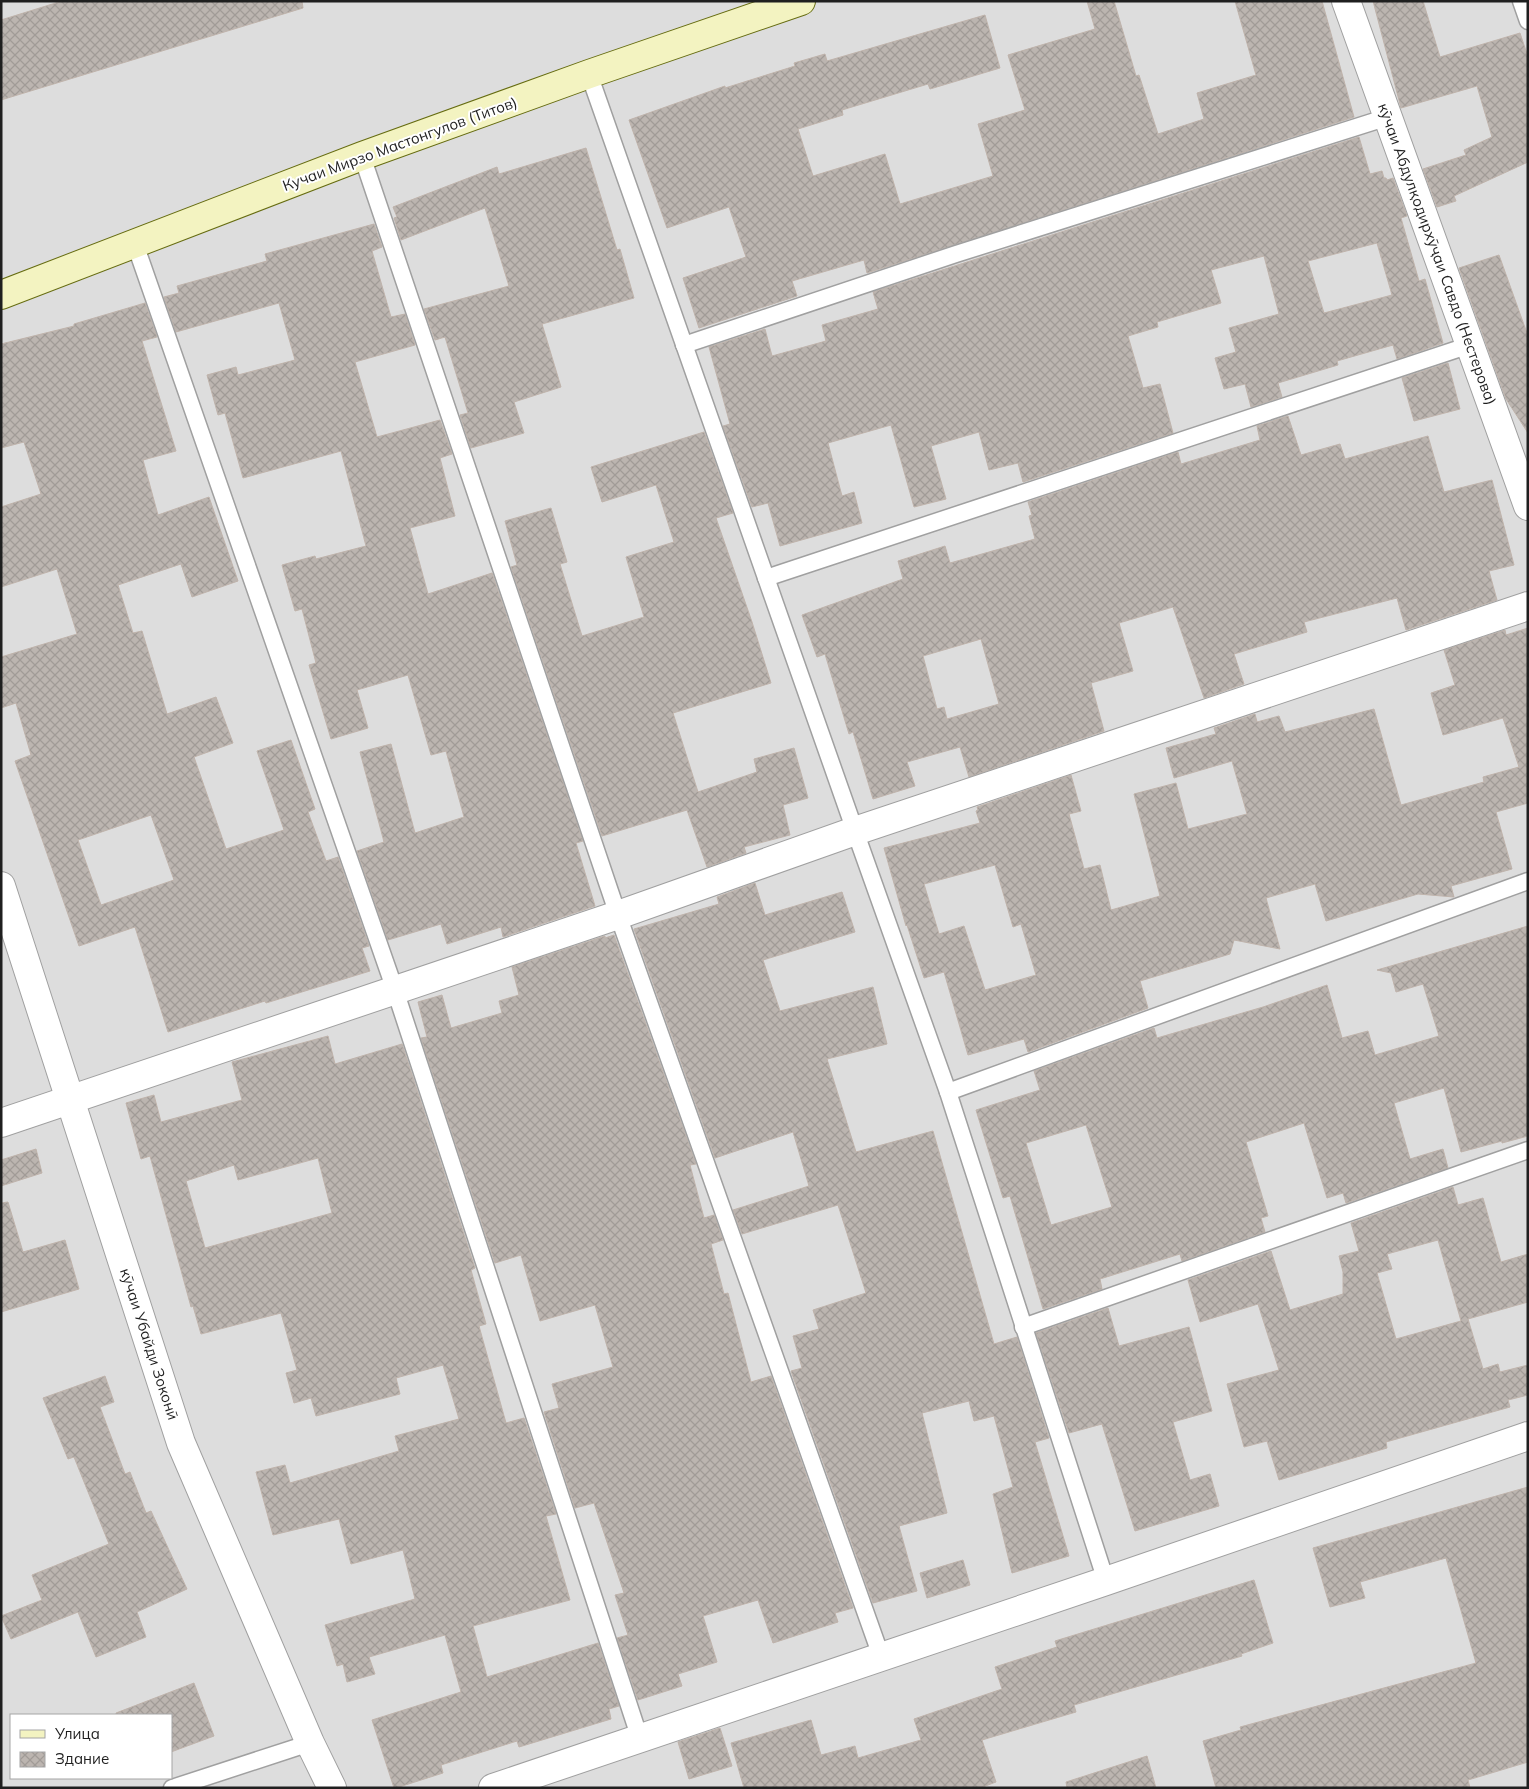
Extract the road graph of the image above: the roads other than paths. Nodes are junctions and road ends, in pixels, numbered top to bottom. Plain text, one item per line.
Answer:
1 (802, 1) edge
2 (1346, 1) edge
3 (1521, 1) edge
4 (1528, 21) edge
5 (589, 74) junction
6 (1388, 117) junction
7 (362, 156) junction
8 (135, 244) junction
9 (1, 295) edge
10 (684, 345) junction
11 (1470, 345) junction
12 (1528, 506) edge
13 (766, 578) junction
14 (1528, 606) edge
15 (855, 831) junction
16 (1528, 881) edge
17 (1, 886) edge
18 (618, 915) junction
19 (395, 990) junction
20 (948, 1092) junction
21 (70, 1099) junction
22 (1, 1123) edge
23 (1528, 1150) edge
24 (1023, 1327) junction
25 (1528, 1436) edge
26 (1106, 1581) junction
27 (881, 1656) junction
28 (640, 1739) junction
29 (310, 1743) junction
30 (172, 1788) edge
31 (332, 1788) edge
32 (493, 1788) edge

1 - 5 street, Кучаи Мирзо Мастонгулов (Титов)
2 - 6 street, кӯчаи Абдулқодирхӯҷаи Савдо (Нестерова)
3 - 4 lane
5 - 7 street, Кучаи Мирзо Мастонгулов (Титов)
5 - 10 lane
6 - 10 lane
6 - 11 street, кӯчаи Абдулқодирхӯҷаи Савдо (Нестерова)
7 - 8 street, Кучаи Мирзо Мастонгулов (Титов)
7 - 18 lane
8 - 9 street, Кучаи Мирзо Мастонгулов (Титов)
8 - 19 lane
10 - 13 lane
11 - 12 street, кӯчаи Абдулқодирхӯҷаи Савдо (Нестерова)
11 - 13 lane
13 - 15 lane
14 - 15 street
15 - 18 street
15 - 20 lane
16 - 20 lane
17 - 21 street, кӯчаи Убайди Зоконӣ
18 - 19 street
18 - 27 lane
19 - 21 street
19 - 28 lane
20 - 24 lane
21 - 22 street
21 - 29 street, кӯчаи Убайди Зоконӣ
23 - 24 lane
24 - 26 lane
25 - 26 street
26 - 27 street
27 - 28 street
28 - 32 street
29 - 30 lane
29 - 31 street, кӯчаи Убайди Зоконӣ

